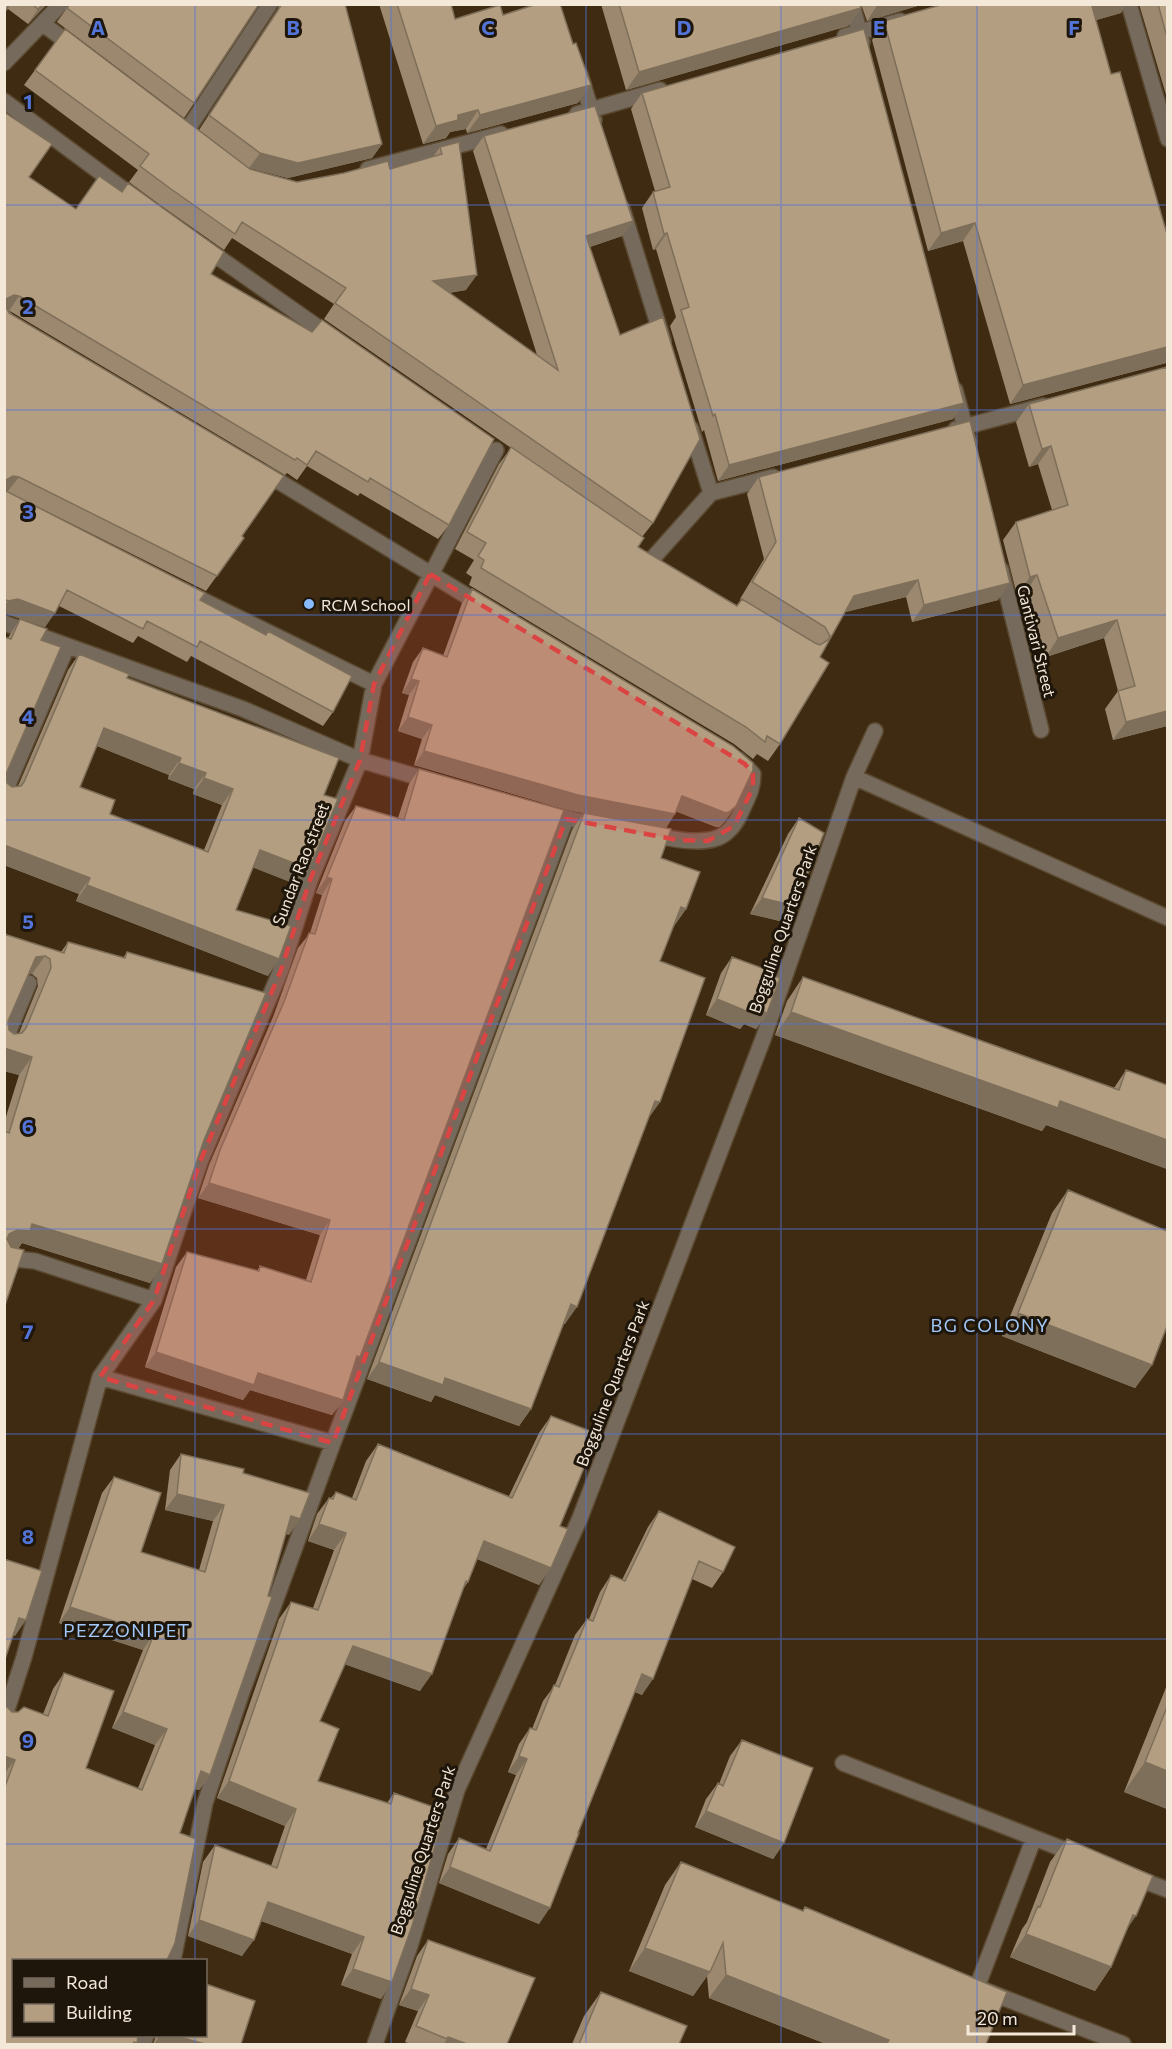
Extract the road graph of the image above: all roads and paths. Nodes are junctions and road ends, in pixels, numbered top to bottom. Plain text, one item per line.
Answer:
1 (61, 4) edge
2 (270, 4) edge
3 (852, 4) edge
4 (1129, 4) edge
5 (916, 17) edge
6 (43, 24) junction
7 (860, 32) junction
8 (826, 42) edge
9 (866, 55) edge
10 (575, 57) edge
11 (90, 60) edge
12 (4, 63) edge
13 (669, 87) edge
14 (4, 101) edge
15 (591, 110) junction
16 (167, 117) edge
17 (557, 119) edge
18 (512, 131) edge
19 (598, 132) edge
20 (1167, 139) edge
21 (354, 173) edge
22 (615, 189) edge
23 (154, 213) edge
24 (193, 240) edge
25 (349, 349) edge
26 (668, 358) edge
27 (950, 370) edge
28 (1055, 402) edge
29 (686, 414) edge
30 (965, 427) junction
31 (942, 433) edge
32 (495, 450) edge
33 (974, 460) edge
34 (251, 464) edge
35 (792, 472) edge
36 (711, 493) junction
37 (996, 550) edge
38 (654, 557) edge
39 (430, 574) junction
40 (169, 584) edge
41 (500, 615) edge
42 (4, 623) edge
43 (67, 647) junction
44 (374, 684) junction
45 (1041, 730) dead end
46 (875, 731) dead end
47 (729, 752) edge
48 (360, 760) junction
49 (854, 777) junction
50 (452, 786) edge
51 (4, 794) edge
52 (532, 809) edge
53 (566, 819) junction
54 (611, 827) edge
55 (633, 832) edge
56 (1167, 918) edge
57 (29, 983) edge
58 (4, 1043) edge
59 (4, 1258) edge
60 (154, 1300) junction
61 (100, 1377) junction
62 (333, 1443) junction
63 (4, 1719) edge
64 (843, 1763) dead end
65 (1034, 1838) junction
66 (1090, 1860) edge
67 (1112, 1868) edge
68 (1167, 1890) edge
69 (173, 1959) edge
70 (375, 2044) edge
71 (1123, 2044) edge

1 - 6 street
2 - 16 street
3 - 7 street
4 - 20 street
5 - 7 street
6 - 11 street
6 - 12 street
7 - 8 street
7 - 9 street
10 - 15 street
13 - 15 street
14 - 23 street
15 - 17 street
15 - 19 street
18 - 21 street
22 - 26 street
24 - 25 street
27 - 30 street
28 - 30 street
29 - 36 street
30 - 31 street
30 - 33 street
32 - 39 street, Sundar Rao street
34 - 39 street
35 - 36 street
36 - 38 street
37 - 45 street, Gantivari Street
39 - 41 street
39 - 44 street, Sundar Rao street
40 - 44 street
42 - 43 street
43 - 48 street
43 - 51 street
44 - 48 street, Sundar Rao street
46 - 49 street, Bogguline Quarters Park
47 - 55 street
48 - 50 street
48 - 60 street, Sundar Rao street
49 - 56 street
49 - 70 street, Bogguline Quarters Park
52 - 53 street
53 - 54 street
53 - 62 street
57 - 58 street
59 - 60 street
60 - 61 street, Sundar Rao street
61 - 62 street
61 - 63 street, Sundar Rao street
62 - 69 street
64 - 65 street
65 - 66 street
65 - 71 street
67 - 68 street

